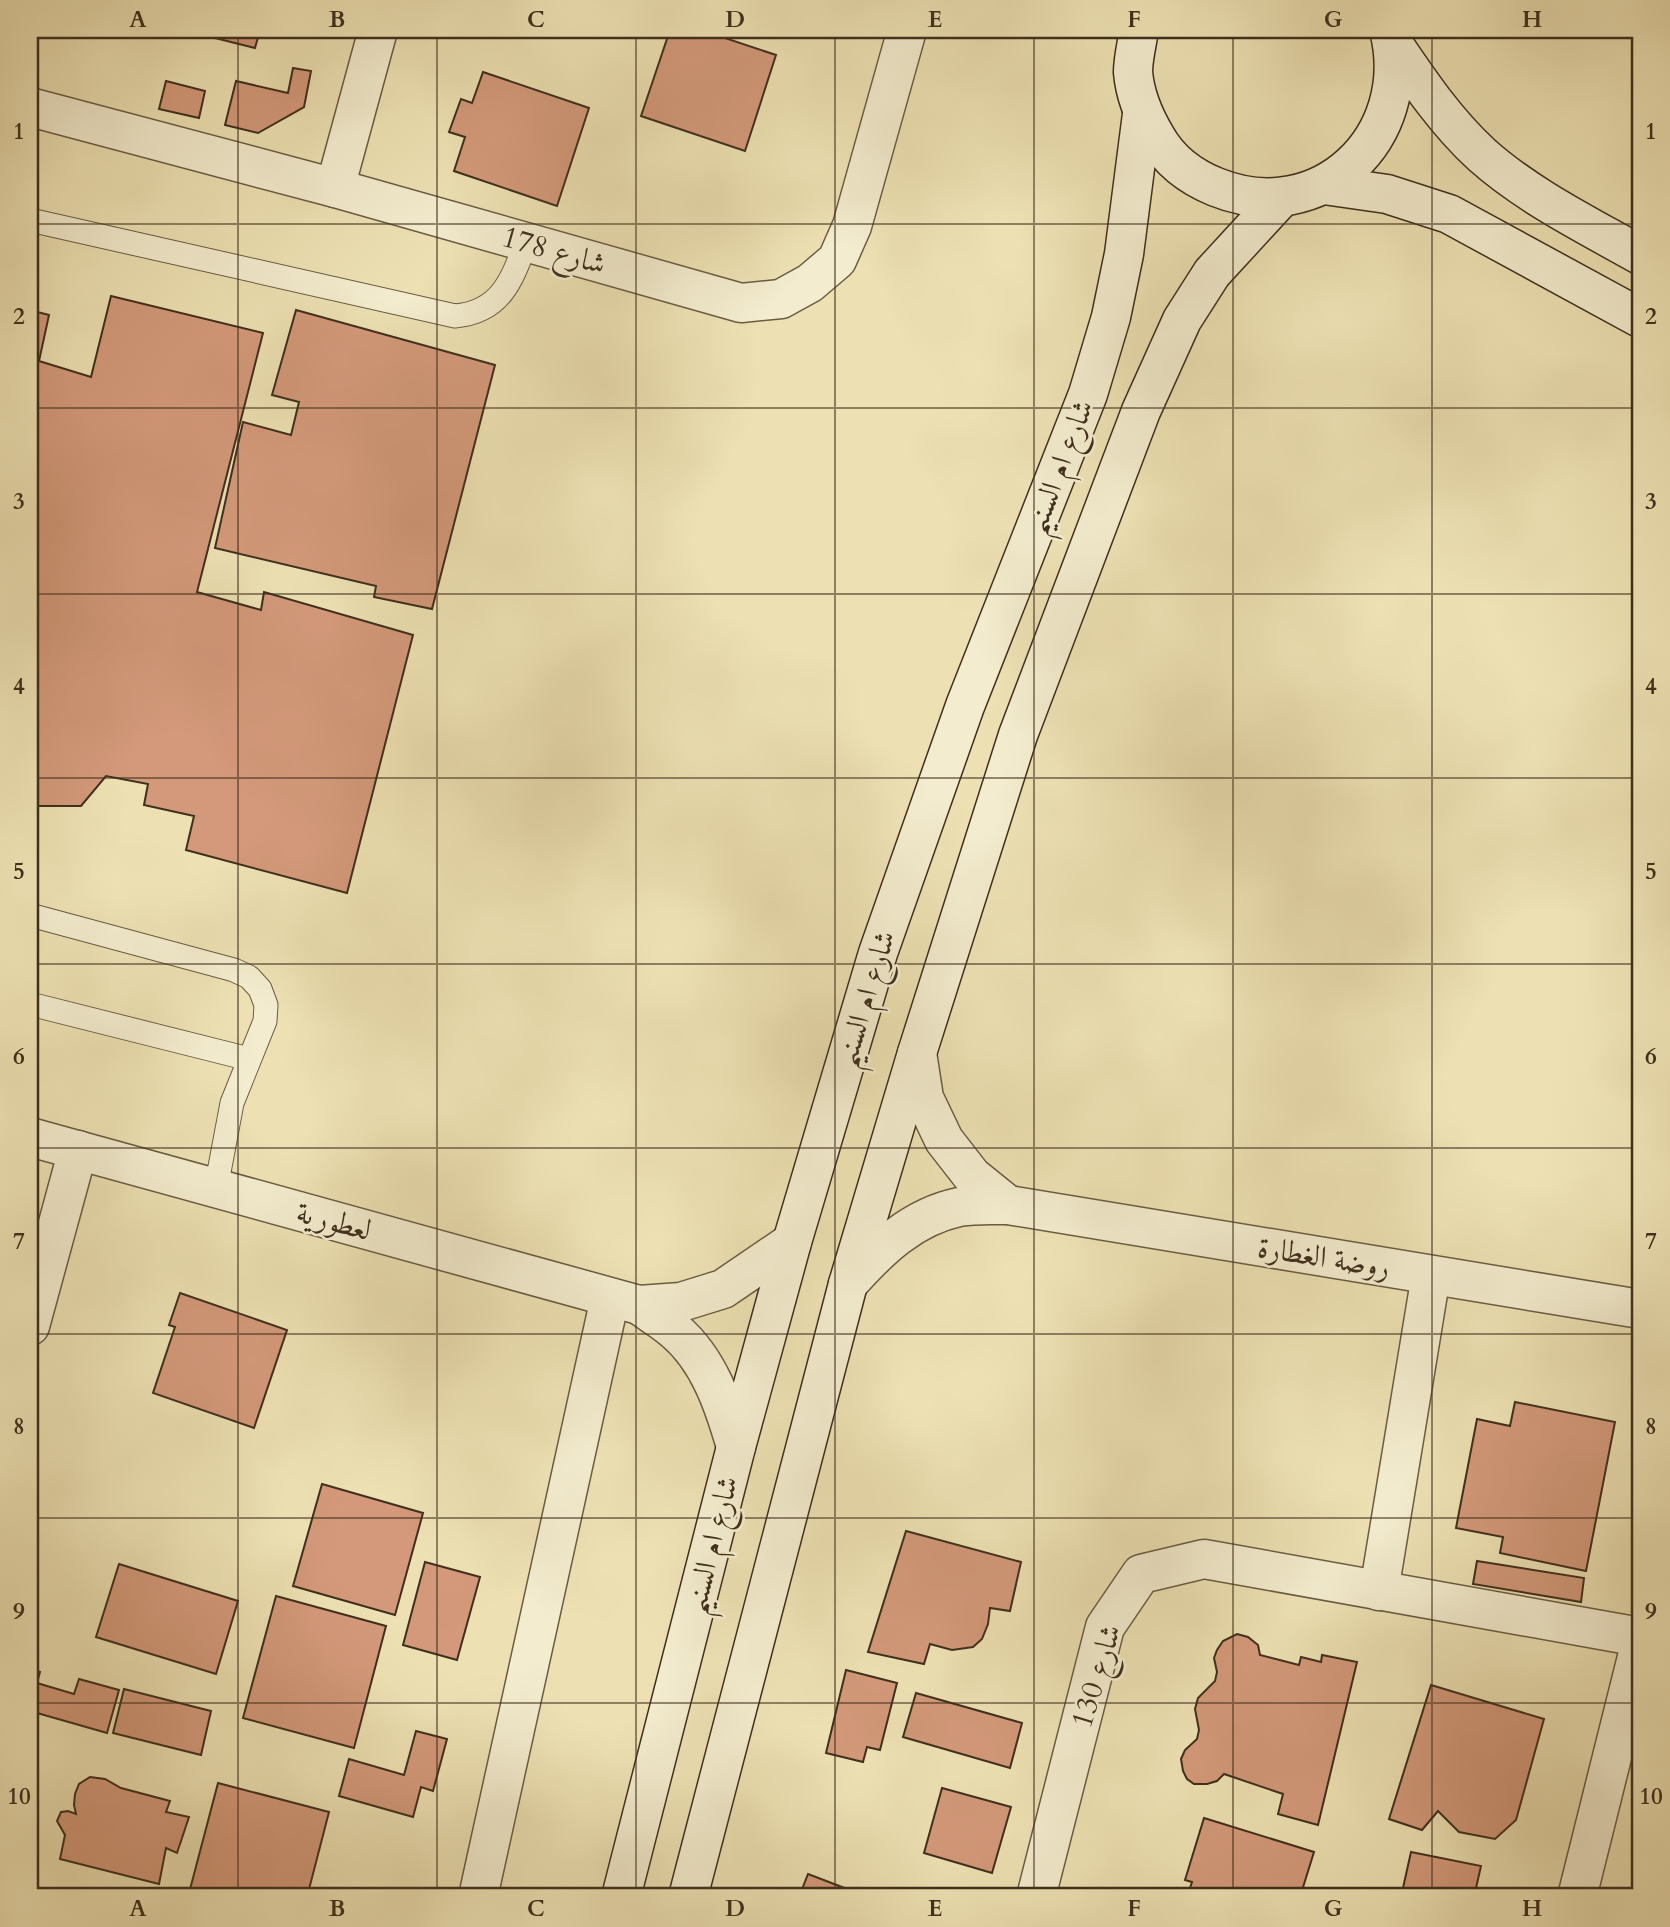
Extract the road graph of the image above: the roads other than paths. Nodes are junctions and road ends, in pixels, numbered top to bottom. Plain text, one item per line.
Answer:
1 (379, 30) edge
2 (907, 30) edge
3 (1139, 30) edge
4 (1391, 36) edge
5 (30, 107) edge
6 (1142, 114) junction
7 (1324, 184) junction
8 (335, 188) junction
9 (1281, 198) junction
10 (30, 220) edge
11 (526, 242) junction
12 (1640, 255) edge
13 (1640, 318) edge
14 (30, 915) edge
15 (30, 1004) edge
16 (917, 1053) junction
17 (249, 1059) junction
18 (30, 1137) edge
19 (78, 1150) junction
20 (216, 1188) junction
21 (1008, 1205) junction
22 (792, 1242) junction
23 (1431, 1275) junction
24 (848, 1284) junction
25 (624, 1302) junction
26 (1640, 1309) edge
27 (30, 1326) edge
28 (736, 1447) junction
29 (1379, 1591) junction
30 (1640, 1637) edge
31 (1640, 1645) edge
32 (478, 1897) edge
33 (621, 1897) edge
34 (688, 1897) edge
35 (1036, 1897) edge
36 (1577, 1897) edge

1 - 8 street
2 - 11 street, شارع 178
3 - 6 street
4 - 7 street
4 - 12 street
5 - 8 street, شارع 178
6 - 9 street
6 - 22 street, شارع ام السنيم
7 - 9 street
7 - 13 street
8 - 11 street, شارع 178
9 - 16 street, شارع ام السنيم
10 - 11 lane
14 - 17 lane
15 - 17 lane
16 - 21 street, روضة الغطارة
16 - 24 street, شارع ام السنيم
17 - 20 lane
18 - 19 street, لعطورية
19 - 20 street, لعطورية
19 - 27 street
20 - 25 street, لعطورية
21 - 23 street, روضة الغطارة
21 - 24 street, روضة الغطارة
22 - 25 street, لعطورية
22 - 28 street, شارع ام السنيم
23 - 26 street, روضة الغطارة
23 - 29 street
24 - 34 street, شارع ام السنيم
25 - 28 street, لعطورية
25 - 32 street
28 - 33 street, شارع ام السنيم
29 - 30 street, شارع 130
29 - 35 street, شارع 130
31 - 36 street

